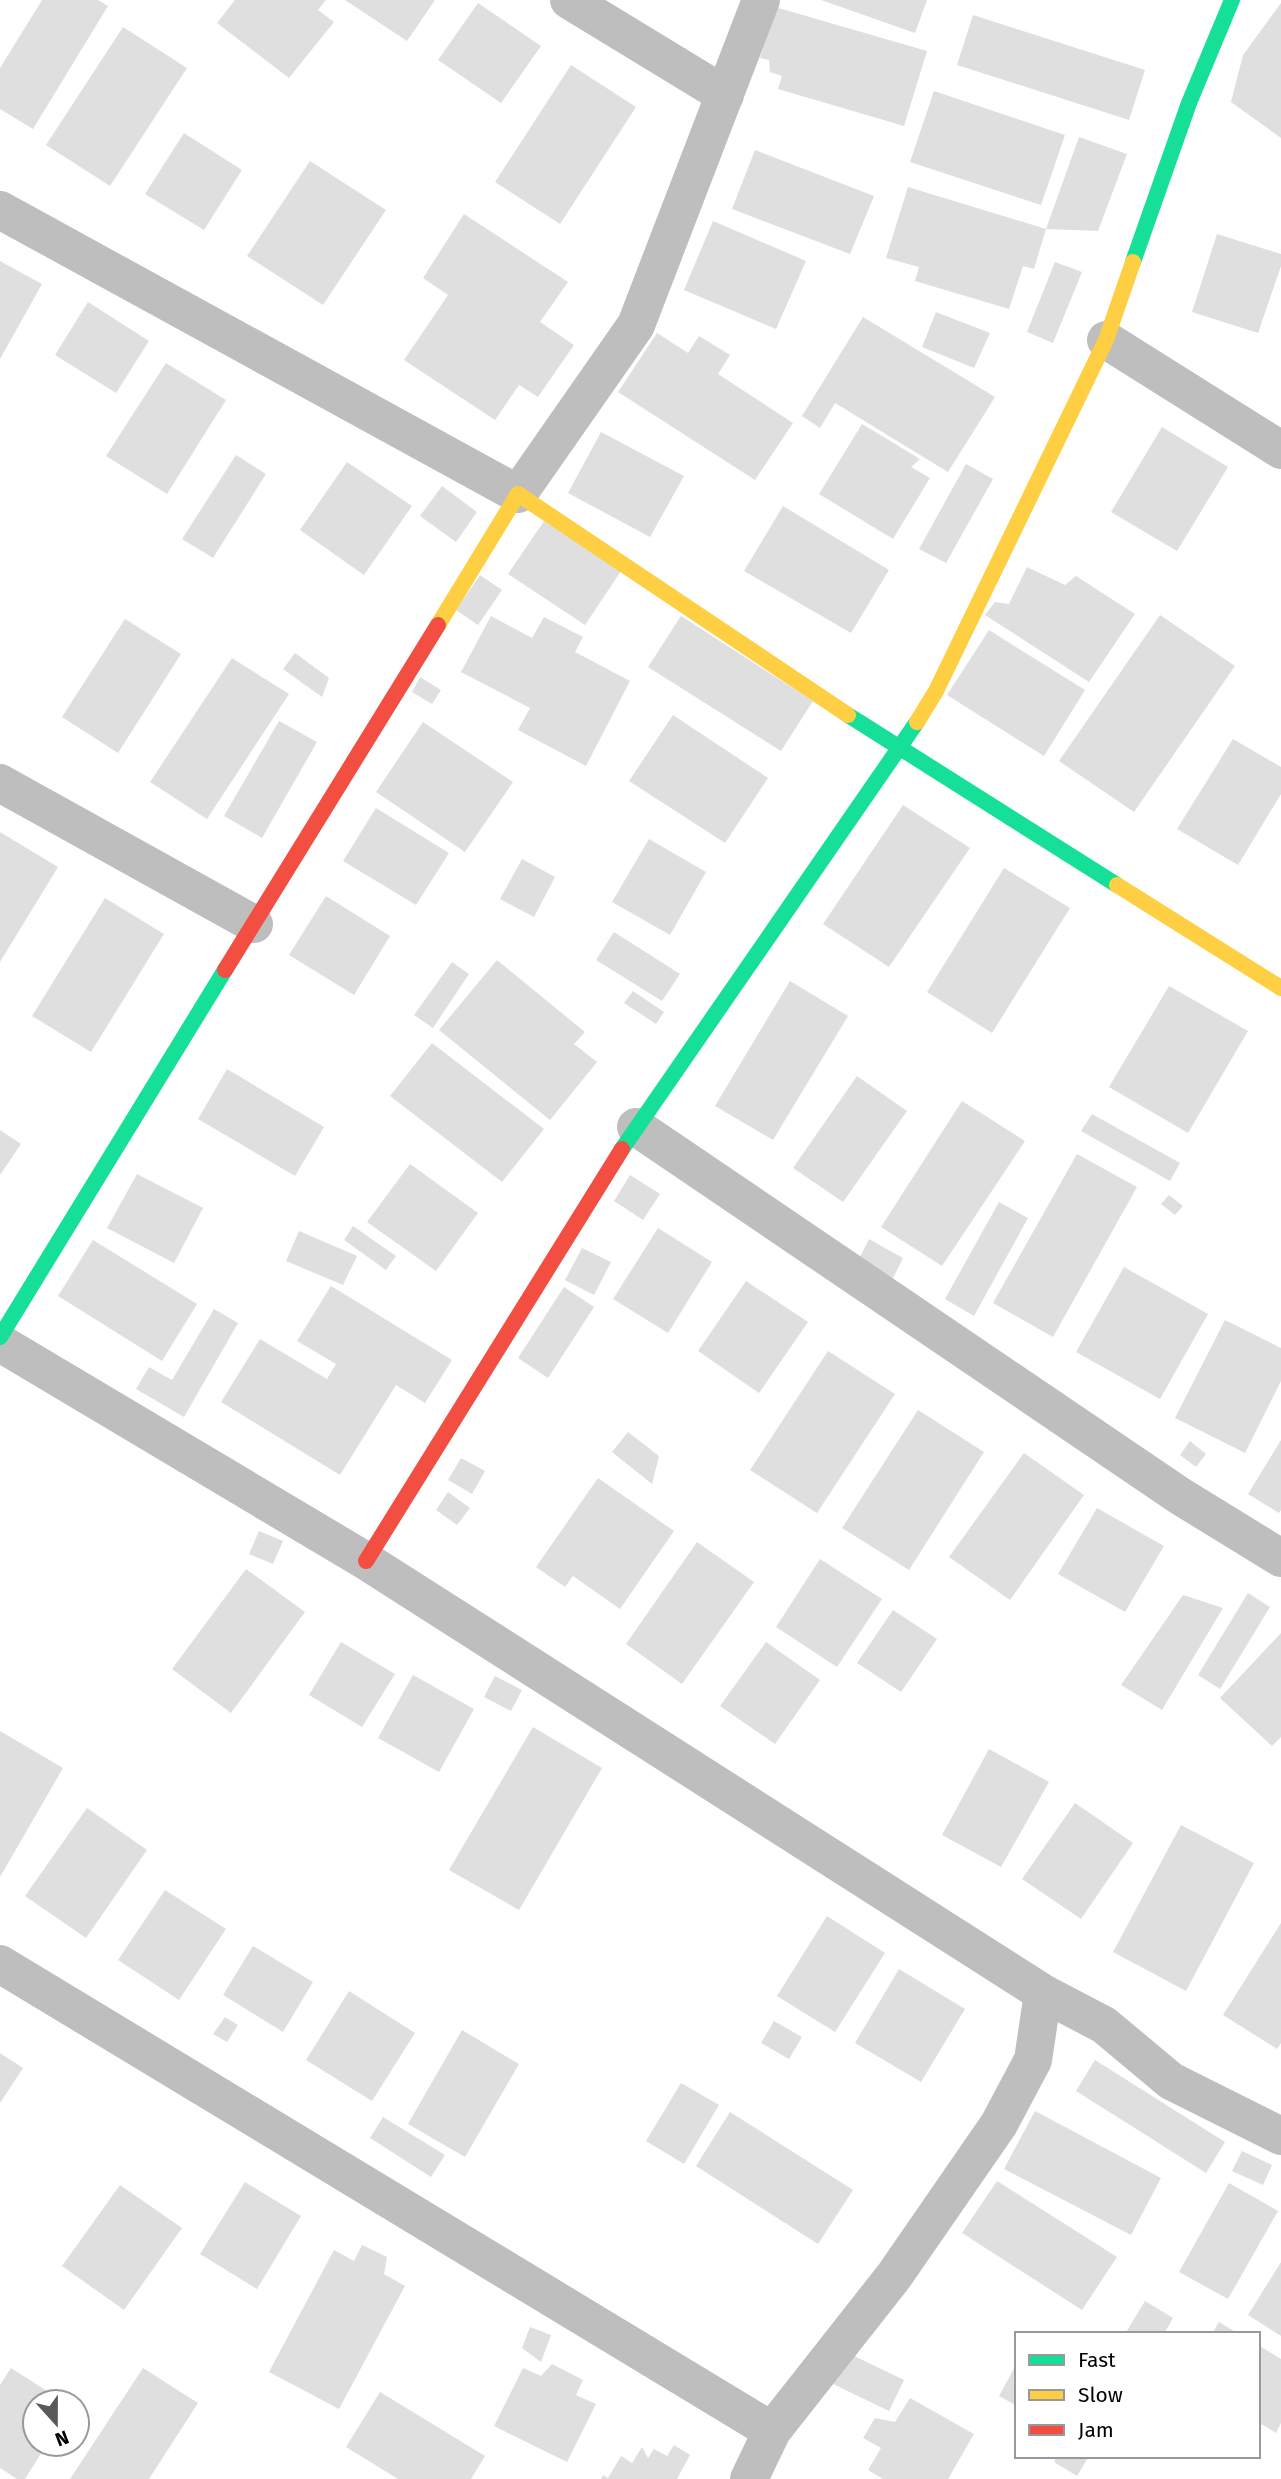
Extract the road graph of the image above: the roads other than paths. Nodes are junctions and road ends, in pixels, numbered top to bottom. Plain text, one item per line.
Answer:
1 (569, 0) edge
2 (761, 0) edge
3 (1232, 0) edge
4 (725, 95) junction
5 (0, 210) edge
6 (1105, 340) junction
7 (1281, 450) edge
8 (518, 495) junction
9 (900, 750) junction
10 (0, 783) edge
11 (254, 924) junction
12 (1281, 988) edge
13 (636, 1127) junction
14 (0, 1340) edge
15 (1281, 1558) edge
16 (366, 1561) junction
17 (0, 1964) edge
18 (1043, 1993) junction
19 (1281, 2136) edge
20 (772, 2431) junction
21 (749, 2479) edge

1 - 4 street
2 - 4 street
3 - 6 street
4 - 8 street
5 - 8 street
6 - 7 street
6 - 9 street
8 - 9 street
8 - 11 street
9 - 12 street
9 - 13 street
10 - 11 street
11 - 14 street
13 - 15 street
13 - 16 street
14 - 16 street
16 - 18 street
17 - 20 street
18 - 19 street
18 - 20 street
20 - 21 street

